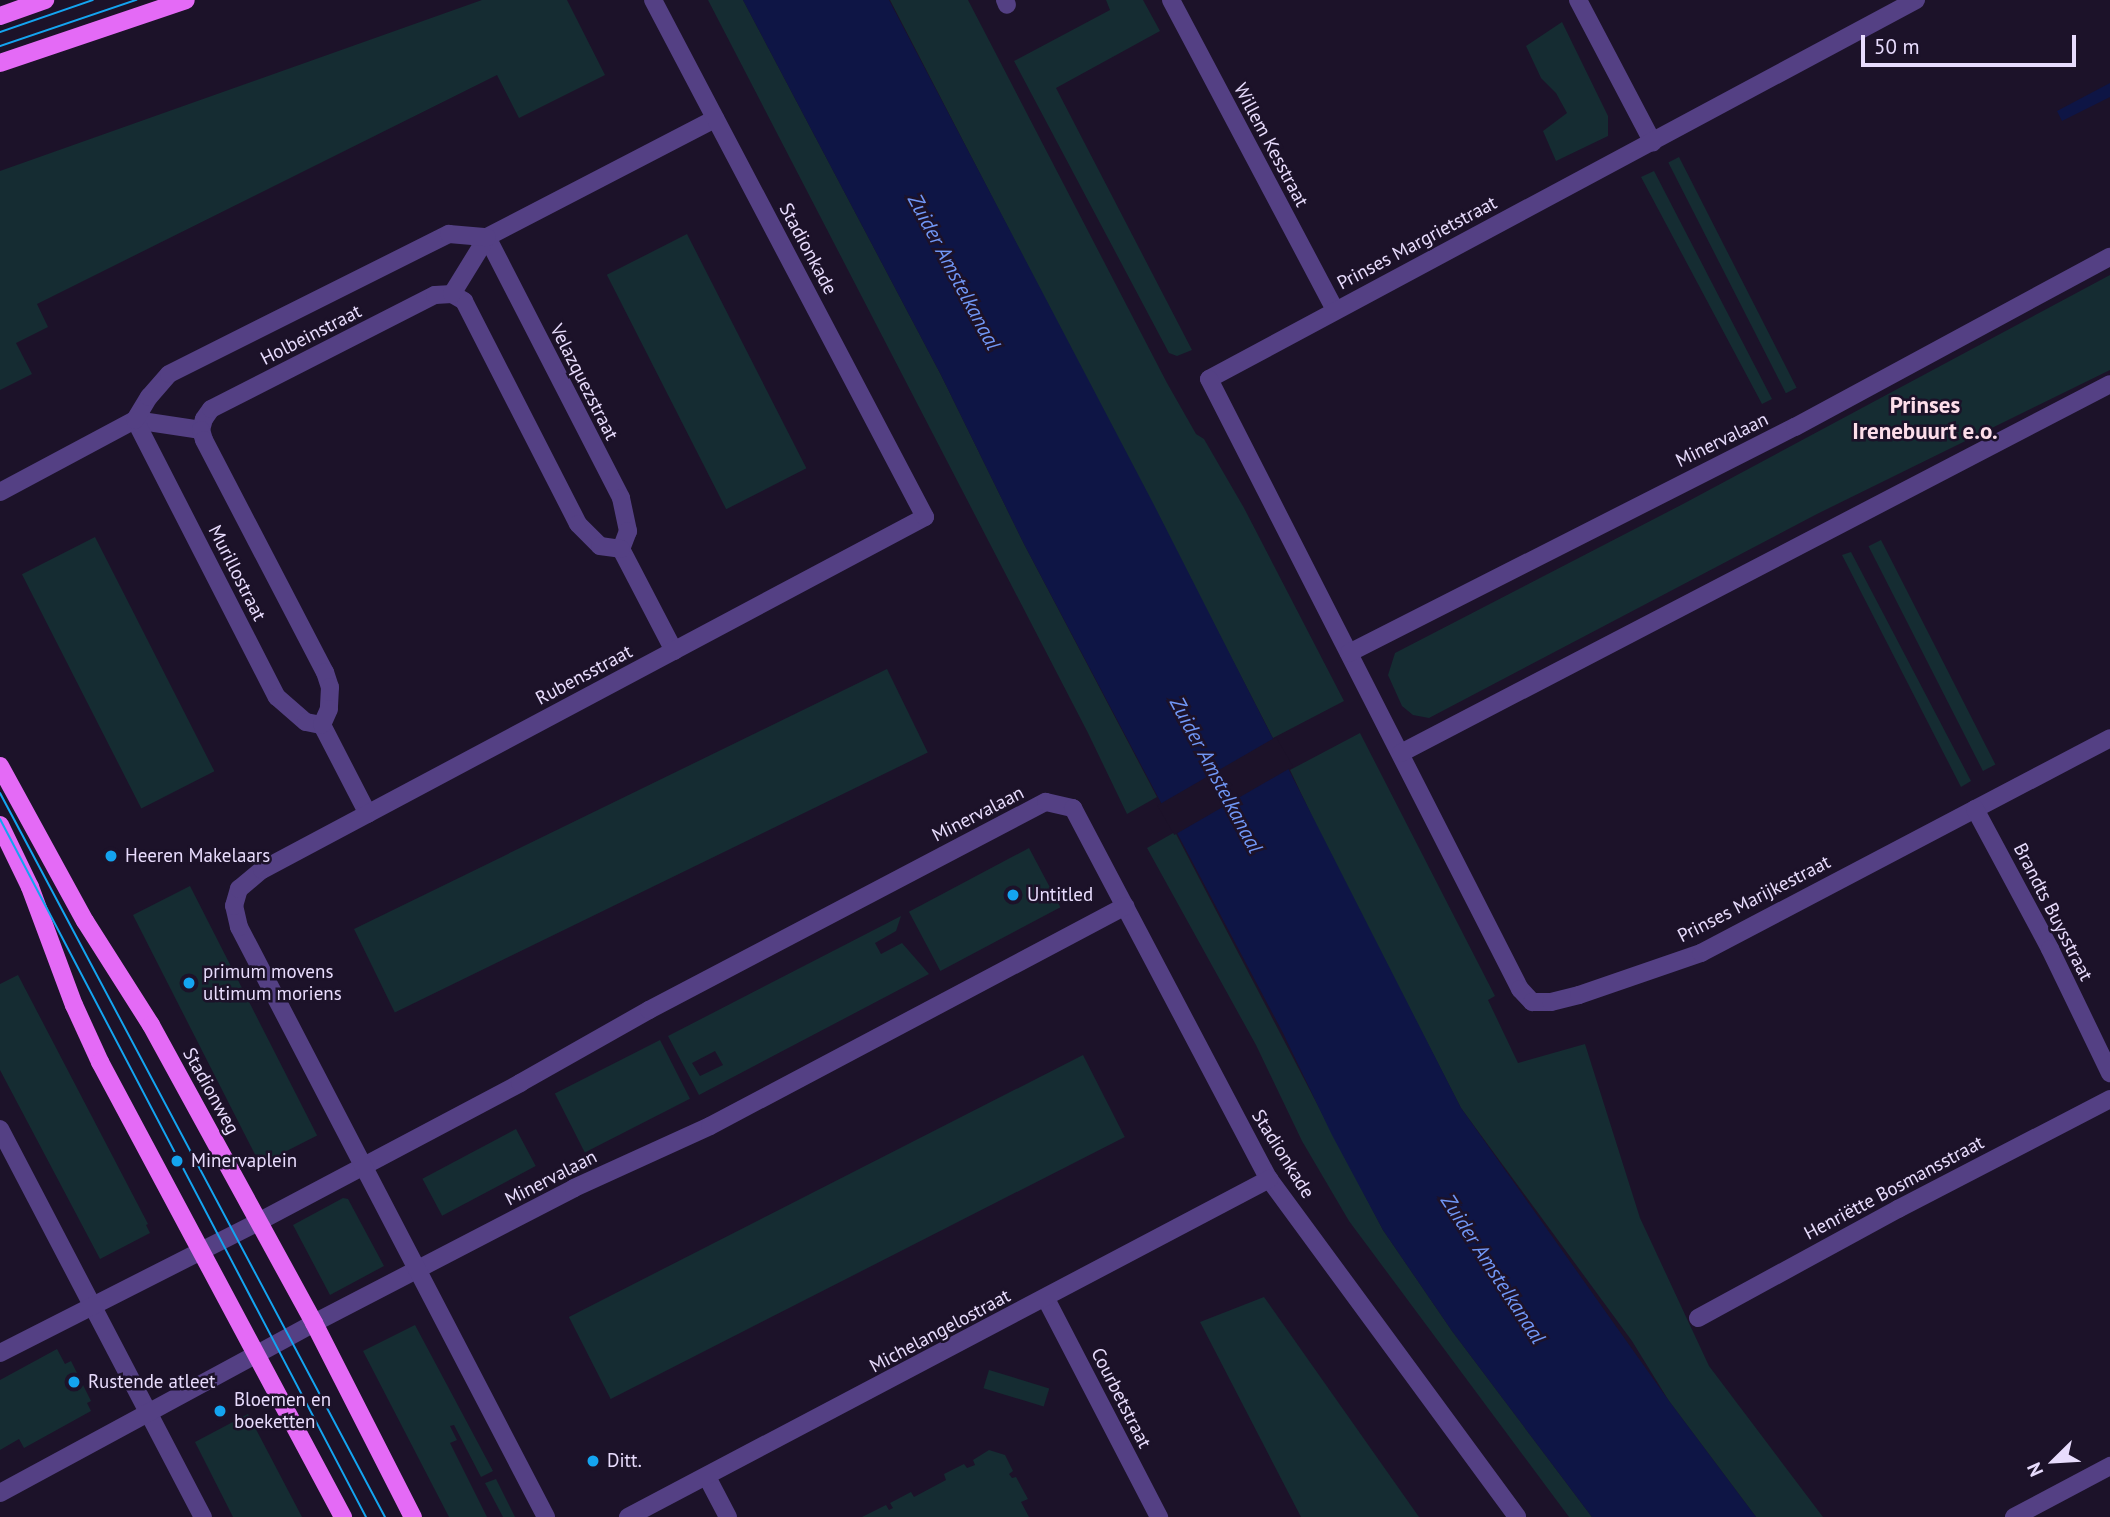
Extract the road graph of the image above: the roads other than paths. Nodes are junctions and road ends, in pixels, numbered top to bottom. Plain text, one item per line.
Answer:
1 (45, 0) edge
2 (186, 0) edge
3 (653, 0) edge
4 (1171, 0) edge
5 (1578, 0) edge
6 (1916, 0) edge
7 (0, 16) edge
8 (0, 63) edge
9 (715, 119) junction
10 (1653, 143) junction
11 (486, 237) junction
12 (2110, 257) edge
13 (452, 294) junction
14 (1335, 310) junction
15 (2110, 384) edge
16 (135, 421) junction
17 (201, 430) junction
18 (0, 492) edge
19 (925, 517) joint
20 (621, 549) junction
21 (674, 651) junction
22 (1349, 653) junction
23 (322, 725) junction
24 (2110, 737) edge
25 (1401, 753) junction
26 (0, 766) edge
27 (1046, 802) joint
28 (1975, 809) junction
29 (368, 814) junction
30 (0, 825) edge
31 (1125, 906) junction
32 (2110, 1073) edge
33 (2110, 1099) edge
34 (0, 1129) edge
35 (362, 1167) junction
36 (1269, 1179) junction
37 (258, 1222) junction
38 (201, 1251) junction
39 (417, 1271) junction
40 (1046, 1299) junction
41 (94, 1307) junction
42 (1698, 1318) dead end
43 (314, 1323) junction
44 (0, 1353) edge
45 (257, 1354) junction
46 (148, 1412) junction
47 (2110, 1466) edge
48 (707, 1477) junction
49 (0, 1493) edge
50 (203, 1517) edge
51 (343, 1517) edge
52 (413, 1517) edge
53 (546, 1517) edge
54 (628, 1517) edge
55 (728, 1517) edge
56 (1159, 1517) edge
57 (1517, 1517) edge
58 (2014, 1517) edge

1 - 7 main road
2 - 8 main road
3 - 9 street, Stadionkade
4 - 14 street, Willem Kesstraat
5 - 10 street
6 - 10 street, Prinses Margrietstraat
9 - 11 street
9 - 19 street, Stadionkade
10 - 14 street, Prinses Margrietstraat
11 - 13 street
11 - 16 street, Holbeinstraat
11 - 20 street, Velazquezstraat
12 - 22 street, Minervalaan
13 - 17 street, Holbeinstraat
13 - 20 street
14 - 22 street, Prinses Margrietstraat
15 - 25 street
16 - 17 street
16 - 18 street, Holbeinstraat
16 - 23 street, Murillostraat
17 - 23 street, Murillostraat
19 - 21 street, Rubensstraat
20 - 21 street
21 - 29 street, Rubensstraat
22 - 25 street, Prinses Marijkestraat
23 - 29 street
24 - 28 street, Prinses Marijkestraat
25 - 28 street, Prinses Marijkestraat
26 - 37 main road, Stadionweg
27 - 31 street, Stadionkade
27 - 35 street, Minervalaan
28 - 32 street, Brandts Buysstraat
29 - 35 street, Rubensstraat
30 - 38 main road
31 - 36 street, Stadionkade
31 - 39 street, Minervalaan
33 - 42 street, Henriëtte Bosmansstraat
34 - 41 street
35 - 37 street, Minervalaan
35 - 39 street
36 - 40 street, Michelangelostraat
36 - 57 street, Stadionkade
37 - 38 street, Minervalaan
37 - 43 main road, Stadionweg
38 - 41 street, Minervalaan
38 - 45 main road
39 - 43 street, Minervalaan
39 - 53 street
40 - 48 street, Michelangelostraat
40 - 56 street, Courbetstraat
41 - 44 street, Minervalaan
41 - 46 street
43 - 45 street, Minervalaan
43 - 52 main road, Stadionweg
45 - 46 street, Minervalaan
45 - 51 main road
46 - 49 street, Minervalaan
46 - 50 street
47 - 58 street
48 - 54 street, Michelangelostraat
48 - 55 street

